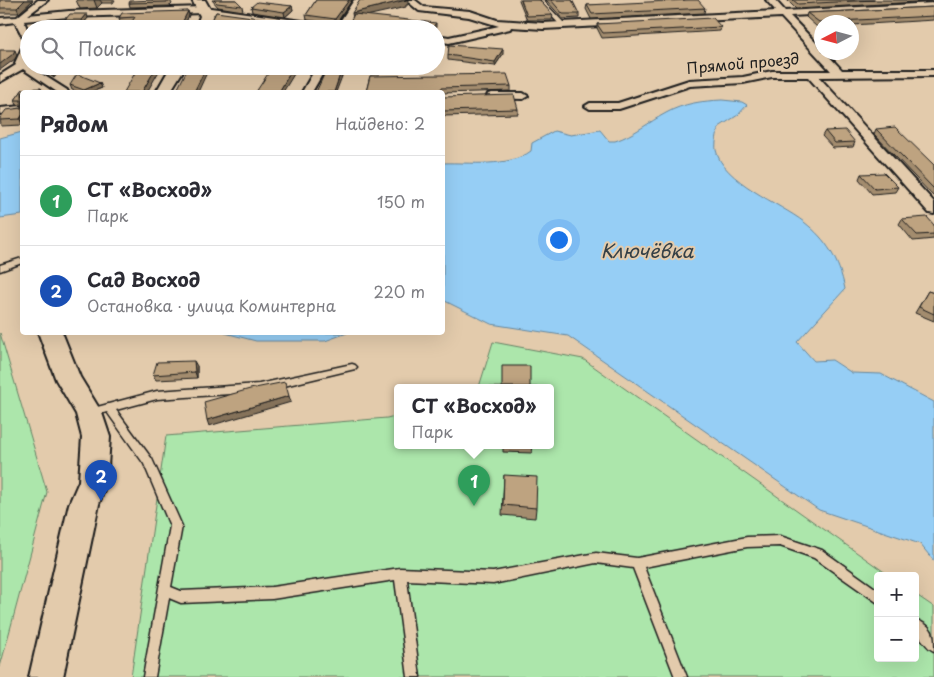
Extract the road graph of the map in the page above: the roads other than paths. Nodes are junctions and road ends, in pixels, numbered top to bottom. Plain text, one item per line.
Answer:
1 (44, 0) edge
2 (358, 0) edge
3 (410, 0) edge
4 (542, 0) edge
5 (770, 0) edge
6 (201, 5) edge
7 (934, 6) edge
8 (781, 13) junction
9 (19, 20) junction
10 (205, 20) edge
11 (288, 20) edge
12 (346, 20) edge
13 (0, 21) edge
14 (562, 24) junction
15 (514, 26) junction
16 (0, 33) edge
17 (445, 39) edge
18 (20, 67) edge
19 (934, 72) edge
20 (811, 74) junction
21 (840, 74) junction
22 (38, 75) edge
23 (173, 75) edge
24 (317, 75) edge
25 (0, 79) edge
26 (60, 90) edge
27 (164, 90) edge
28 (308, 90) edge
29 (523, 96) dead end
30 (478, 97) edge
31 (590, 106) dead end
32 (20, 109) edge
33 (0, 112) edge
34 (934, 210) edge
35 (20, 261) edge
36 (0, 268) edge
37 (51, 335) edge
38 (352, 367) dead end
39 (99, 410) junction
40 (637, 564) junction
41 (400, 574) junction
42 (164, 590) junction
43 (874, 594) edge
44 (919, 627) edge
45 (934, 645) edge
46 (46, 677) edge
47 (149, 677) edge
48 (414, 677) edge
49 (681, 677) edge

1 - 9 street
2 - 12 street
3 - 15 street
4 - 14 lane
5 - 8 street
6 - 9 street
6 - 10 street
6 - 11 street
7 - 8 street
8 - 14 street
8 - 21 street
9 - 13 street
9 - 16 street
14 - 15 street
15 - 17 street
18 - 25 street
19 - 21 street, Прямой проезд
20 - 21 street, Прямой проезд
20 - 31 street, Прямой проезд
20 - 34 street, Прямой проезд
22 - 26 street
23 - 27 street
24 - 28 street
29 - 30 street
32 - 33 street
35 - 36 lane
37 - 39 street
38 - 39 lane
39 - 42 lane
39 - 46 street
40 - 41 lane
40 - 43 lane
40 - 49 lane
41 - 42 lane
41 - 48 lane
42 - 47 lane
44 - 45 lane

